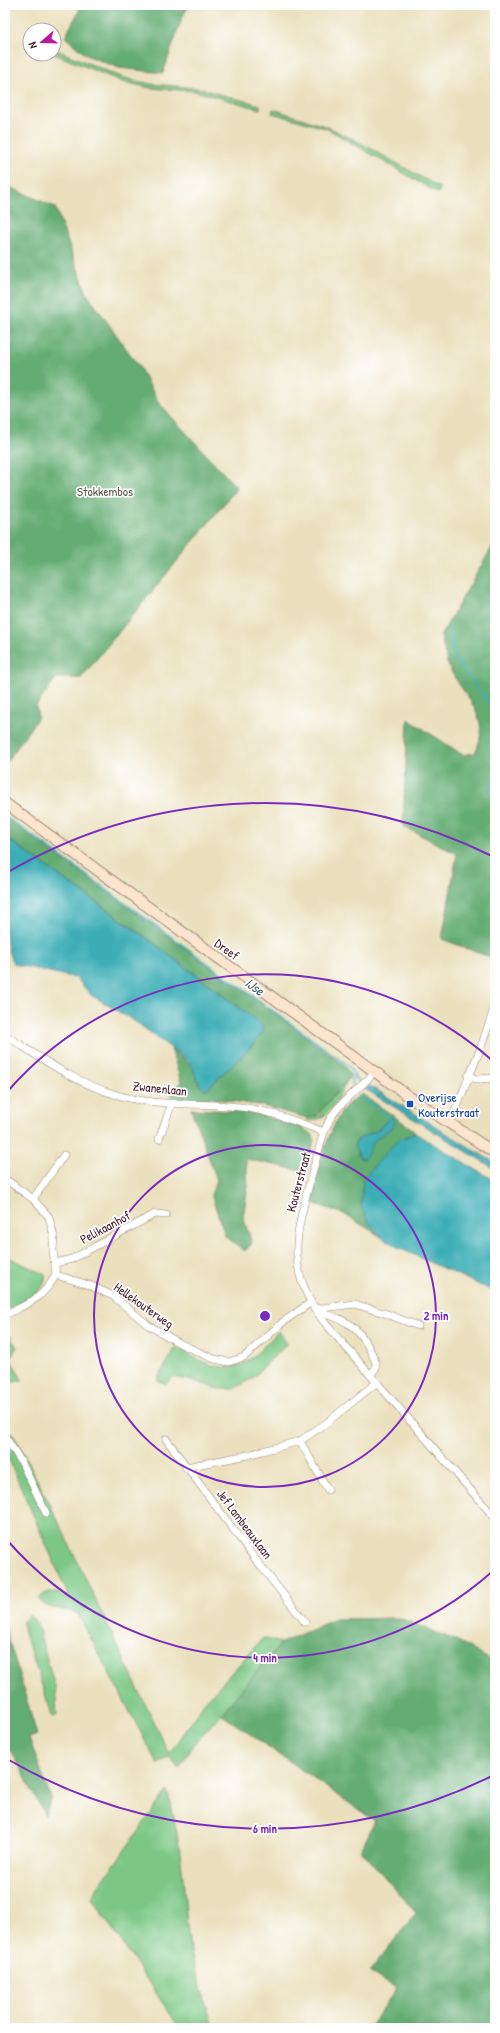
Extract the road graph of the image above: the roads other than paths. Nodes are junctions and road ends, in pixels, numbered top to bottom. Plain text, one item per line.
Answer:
1 (5, 803) edge
2 (495, 1006) edge
3 (5, 1035) edge
4 (374, 1072) junction
5 (468, 1076) junction
6 (495, 1078) edge
7 (172, 1103) junction
8 (450, 1124) junction
9 (324, 1132) junction
10 (159, 1139) dead end
11 (495, 1153) edge
12 (64, 1155) dead end
13 (5, 1179) edge
14 (33, 1199) junction
15 (166, 1215) dead end
16 (55, 1263) junction
17 (56, 1275) junction
18 (314, 1308) junction
19 (5, 1315) edge
20 (418, 1326) dead end
21 (370, 1375) junction
22 (376, 1383) junction
23 (5, 1436) edge
24 (166, 1439) dead end
25 (300, 1441) junction
26 (186, 1466) junction
27 (328, 1490) dead end
28 (46, 1513) dead end
29 (495, 1518) edge
30 (305, 1622) dead end

1 - 4 main road, Dreef
2 - 5 street
3 - 7 street, Zwanenlaan
4 - 8 main road, Dreef
4 - 9 street, Kouterstraat
5 - 6 street
5 - 8 street
7 - 9 street, Zwanenlaan
7 - 10 street
8 - 11 main road, Dreef
9 - 18 street, Kouterstraat
12 - 14 street
13 - 14 street
14 - 16 street
15 - 16 street, Pelikaanhof
16 - 17 street
17 - 18 street, Hellekouterweg
17 - 19 street
18 - 20 street
18 - 21 street, Kouterstraat
18 - 21 street
21 - 22 street, Kouterstraat
22 - 25 street
22 - 29 street, Kouterstraat
23 - 28 street
24 - 26 street, Jef Lambeauxlaan
25 - 26 street
25 - 27 street
26 - 30 street, Jef Lambeauxlaan

